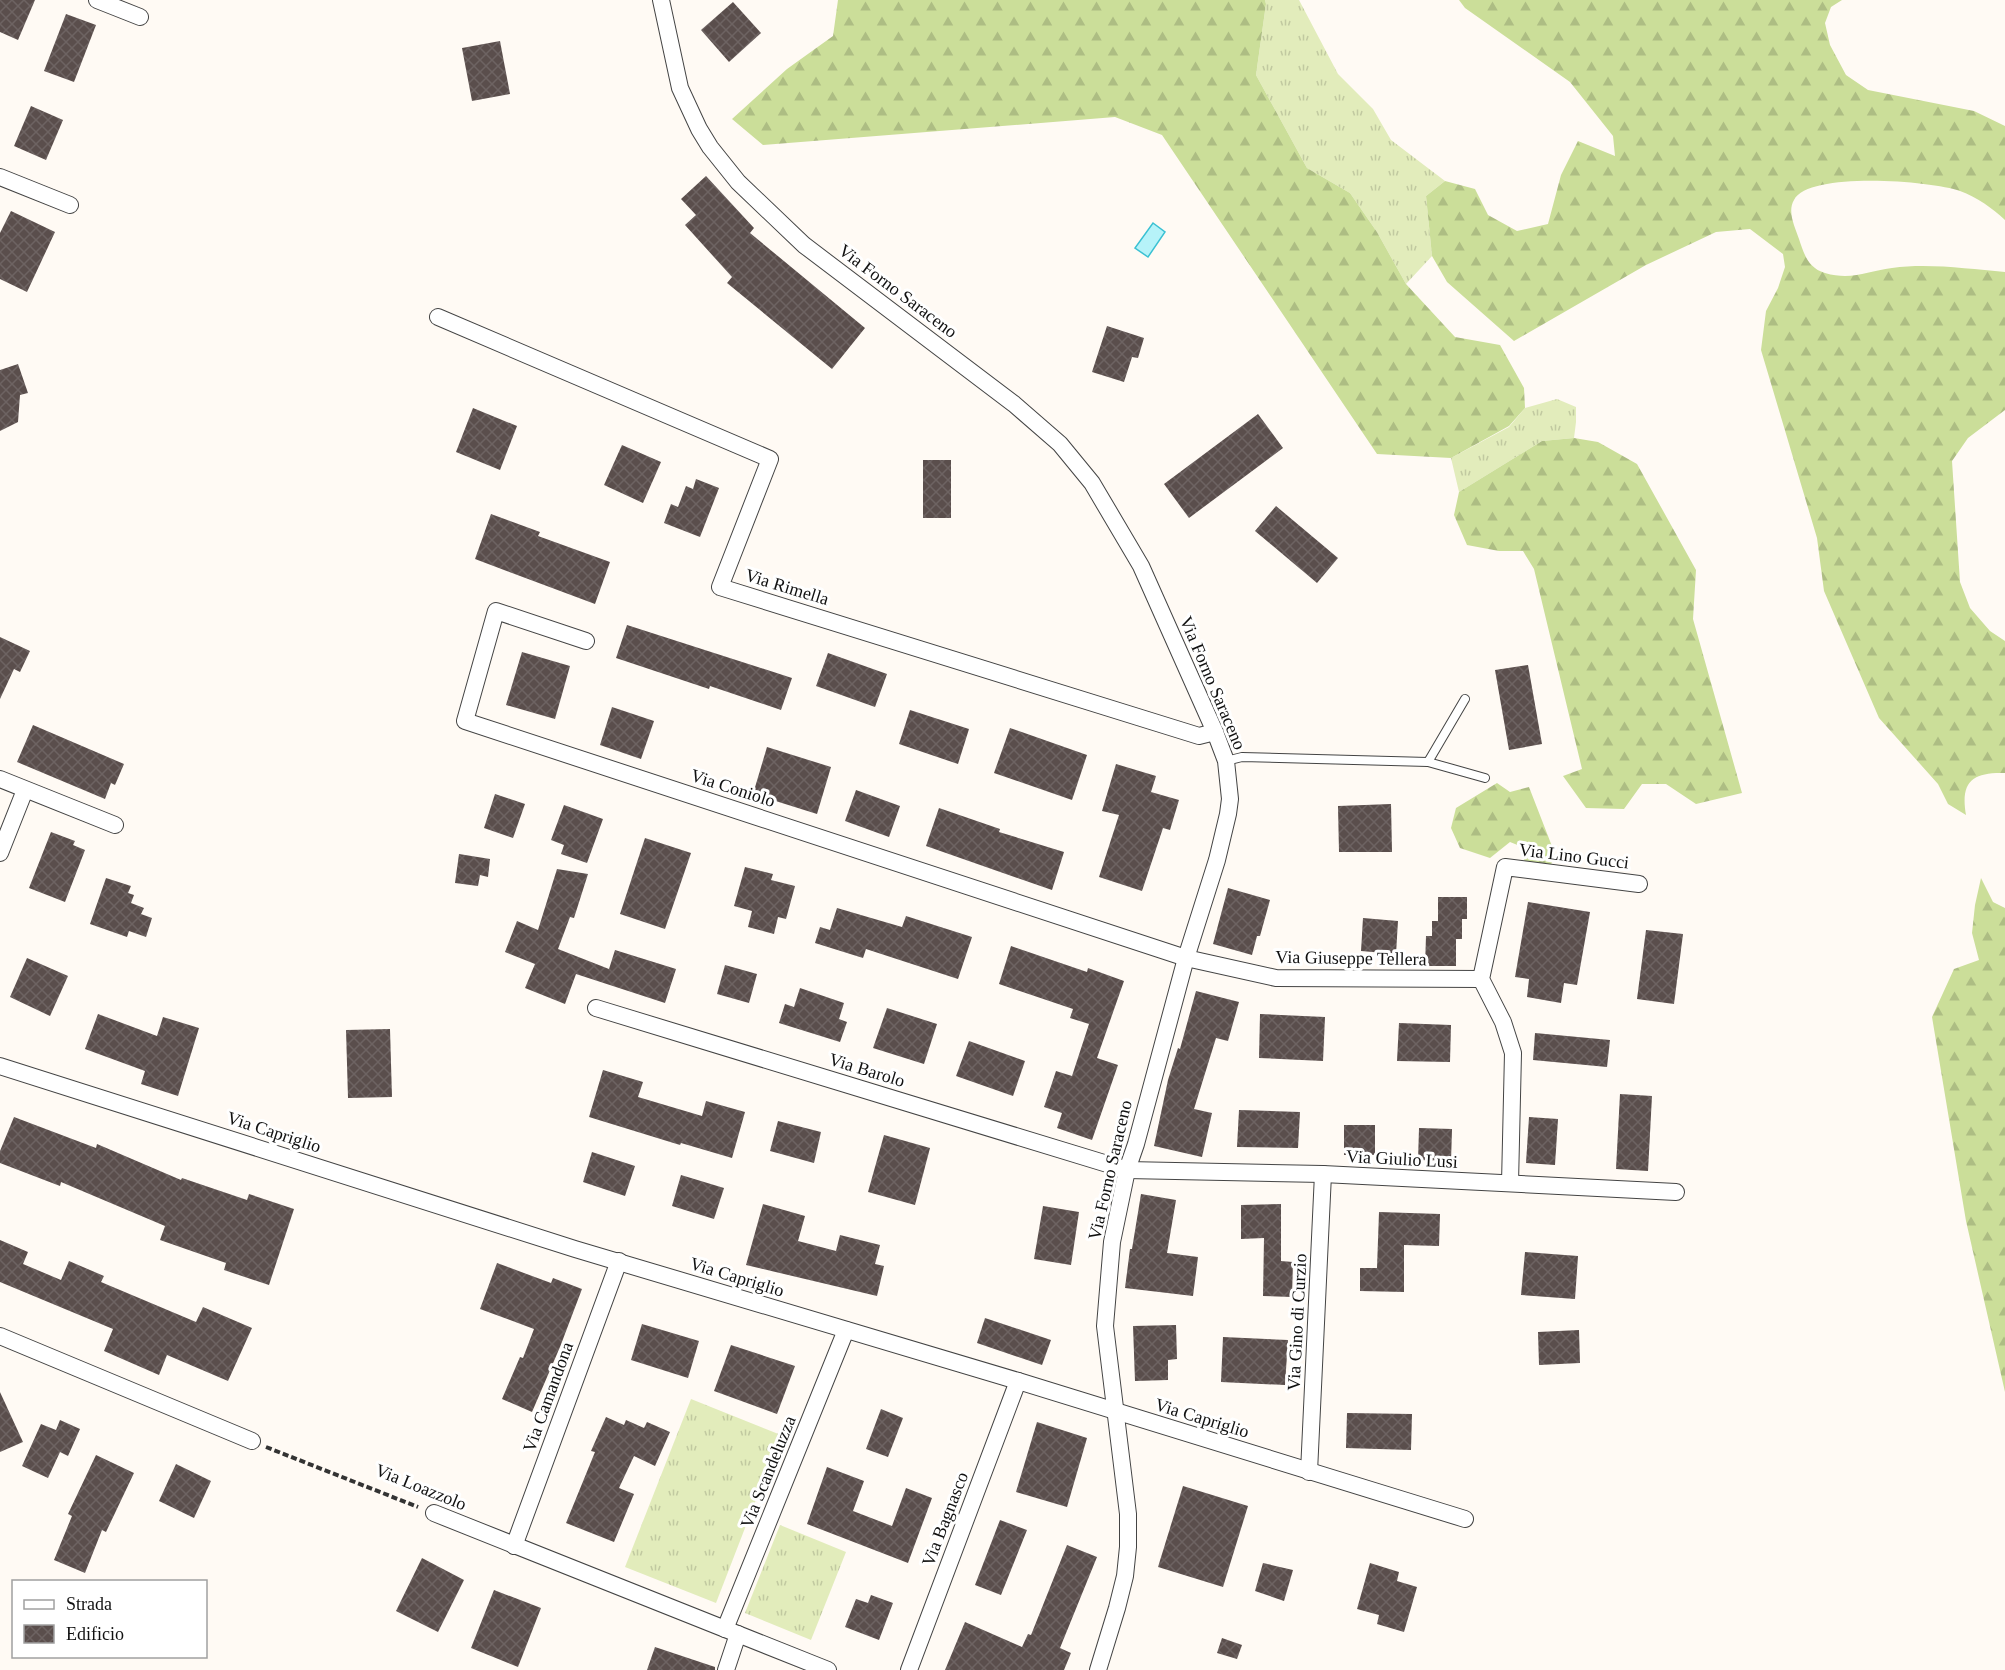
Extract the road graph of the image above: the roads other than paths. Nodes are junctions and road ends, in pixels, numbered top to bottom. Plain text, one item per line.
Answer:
1 (97, 0) edge
2 (661, 0) edge
3 (140, 17) dead end
4 (0, 177) edge
5 (70, 205) dead end
6 (438, 317) dead end
7 (586, 641) dead end
8 (1465, 699) dead end
9 (1215, 732) junction
10 (1226, 761) junction
11 (1428, 762) junction
12 (1485, 778) dead end
13 (0, 779) edge
14 (25, 790) junction
15 (116, 825) dead end
16 (0, 853) edge
17 (1640, 884) dead end
18 (1186, 958) junction
19 (1481, 978) junction
20 (596, 1008) dead end
21 (0, 1066) edge
22 (1127, 1170) junction
23 (1323, 1174) junction
24 (1510, 1184) junction
25 (1676, 1192) dead end
26 (619, 1262) junction
27 (846, 1330) junction
28 (0, 1336) edge
29 (1018, 1381) junction
30 (1114, 1412) junction
31 (252, 1441) road end
32 (1310, 1472) junction
33 (434, 1514) road end
34 (1465, 1519) dead end
35 (514, 1546) junction
36 (732, 1631) junction
37 (726, 1670) edge
38 (828, 1670) edge
39 (909, 1670) edge
40 (1098, 1670) edge

1 - 3 street
2 - 9 street, Via Forno Saraceno
4 - 5 street
6 - 9 street, Via Rimella
7 - 18 street, Via Coniolo
8 - 11 lane
9 - 10 street, Via Forno Saraceno
10 - 11 lane
10 - 18 street, Via Forno Saraceno
11 - 12 lane
13 - 14 street
14 - 15 street
14 - 16 street
17 - 19 street, Via Lino Gucci
18 - 19 street, Via Giuseppe Tellera
18 - 22 street, Via Forno Saraceno
19 - 24 street
20 - 22 street, Via Barolo
21 - 26 street, Via Capriglio
22 - 23 street, Via Giulio Lusi
22 - 30 street, Via Forno Saraceno
23 - 24 street, Via Giulio Lusi
23 - 32 street, Via Gino di Curzio
24 - 25 street, Via Giulio Lusi
26 - 27 street, Via Capriglio
26 - 35 street, Via Camandona
27 - 29 street, Via Capriglio
27 - 36 street, Via Scandeluzza
28 - 31 street
29 - 30 street, Via Capriglio
29 - 39 street, Via Bagnasco
30 - 32 street, Via Capriglio
30 - 40 street, Via Forno Saraceno
32 - 34 street, Via Capriglio
33 - 35 street, Via Loazzolo
35 - 36 street, Via Loazzolo
36 - 37 street, Via Scandeluzza
36 - 38 street, Via Loazzolo

